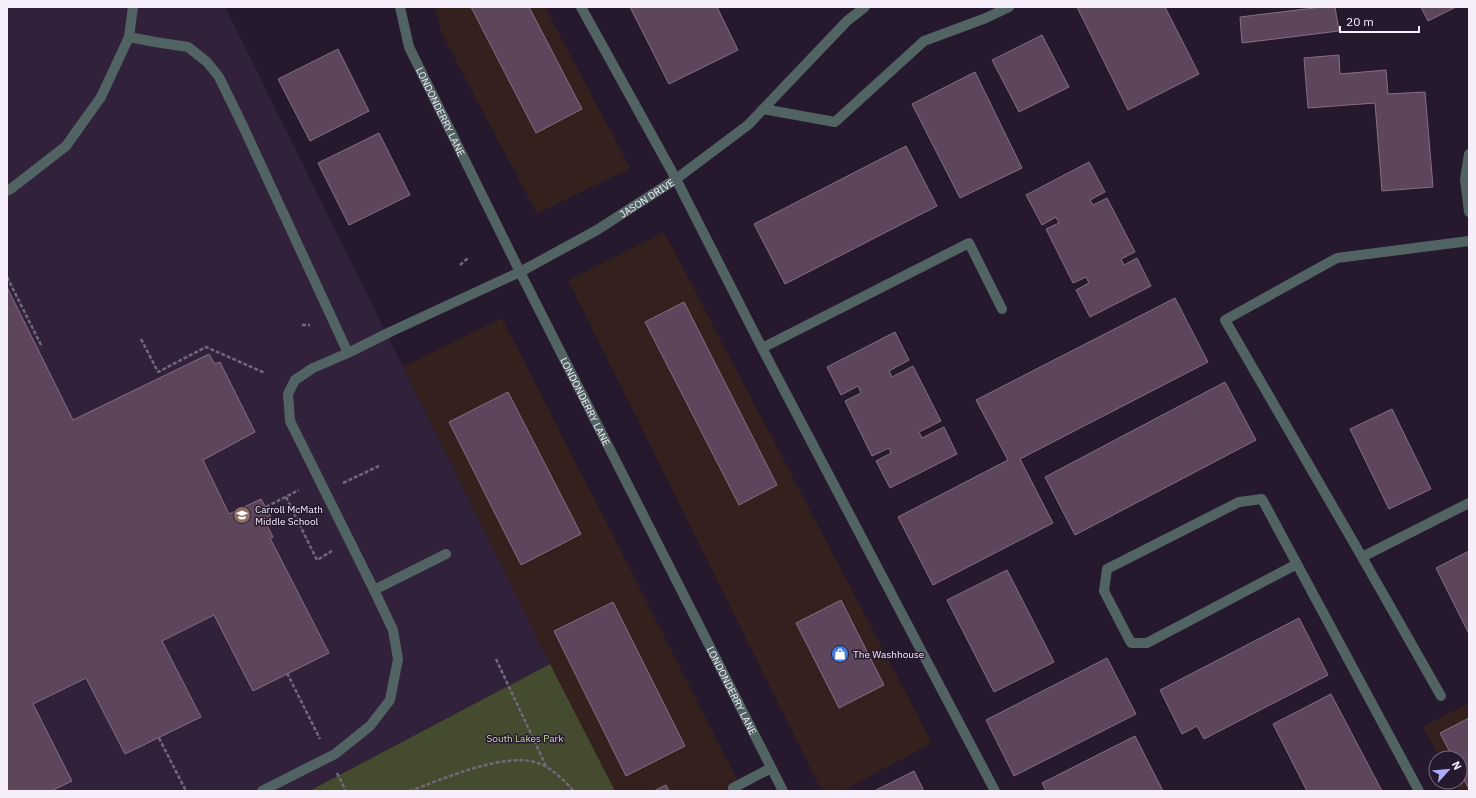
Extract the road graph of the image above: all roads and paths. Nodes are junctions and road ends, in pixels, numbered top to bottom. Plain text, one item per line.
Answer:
1 (133, 7) edge
2 (400, 7) edge
3 (581, 7) edge
4 (865, 7) edge
5 (1009, 7) edge
6 (129, 37) junction
7 (763, 109) junction
8 (1469, 154) edge
9 (676, 179) junction
10 (7, 191) edge
11 (1469, 212) edge
12 (1469, 241) edge
13 (468, 258) dead end
14 (460, 265) dead end
15 (520, 272) junction
16 (7, 277) edge
17 (1002, 309) dead end
18 (302, 325) dead end
19 (310, 325) dead end
20 (141, 339) dead end
21 (42, 347) dead end
22 (762, 348) junction
23 (348, 353) junction
24 (265, 373) dead end
25 (378, 466) dead end
26 (342, 484) dead end
27 (300, 490) dead end
28 (286, 497) junction
29 (1469, 503) edge
30 (266, 507) dead end
31 (332, 551) dead end
32 (446, 554) dead end
33 (1362, 557) junction
34 (1297, 564) junction
35 (374, 590) junction
36 (496, 659) dead end
37 (287, 673) dead end
38 (1441, 696) dead end
39 (159, 738) dead end
40 (320, 739) dead end
41 (771, 768) junction
42 (335, 769) dead end
43 (547, 769) junction
44 (186, 791) edge
45 (262, 791) edge
46 (346, 791) edge
47 (410, 791) edge
48 (574, 791) edge
49 (734, 791) edge
50 (783, 791) edge
51 (995, 791) edge
52 (1419, 791) edge

1 - 6 street
2 - 15 street, LONDONDERRY LANE
3 - 9 street
4 - 7 street, JASON DRIVE
5 - 7 street
6 - 10 street
6 - 23 street
7 - 9 street, JASON DRIVE
8 - 11 street
9 - 15 street, JASON DRIVE
9 - 22 street
12 - 33 street
13 - 14 path
15 - 23 street, JASON DRIVE
15 - 41 street, LONDONDERRY LANE
16 - 21 path
17 - 22 street
18 - 19 path
20 - 24 path
22 - 51 street
23 - 35 street, JASON DRIVE
25 - 26 path
27 - 28 path
28 - 30 path
28 - 31 path
29 - 33 street
32 - 35 street
33 - 38 street
34 - 34 street
34 - 52 street
35 - 45 street, JASON DRIVE
36 - 43 path
37 - 40 path
39 - 44 path
41 - 49 street
41 - 50 street, LONDONDERRY LANE
42 - 46 path
43 - 47 path
43 - 48 path

